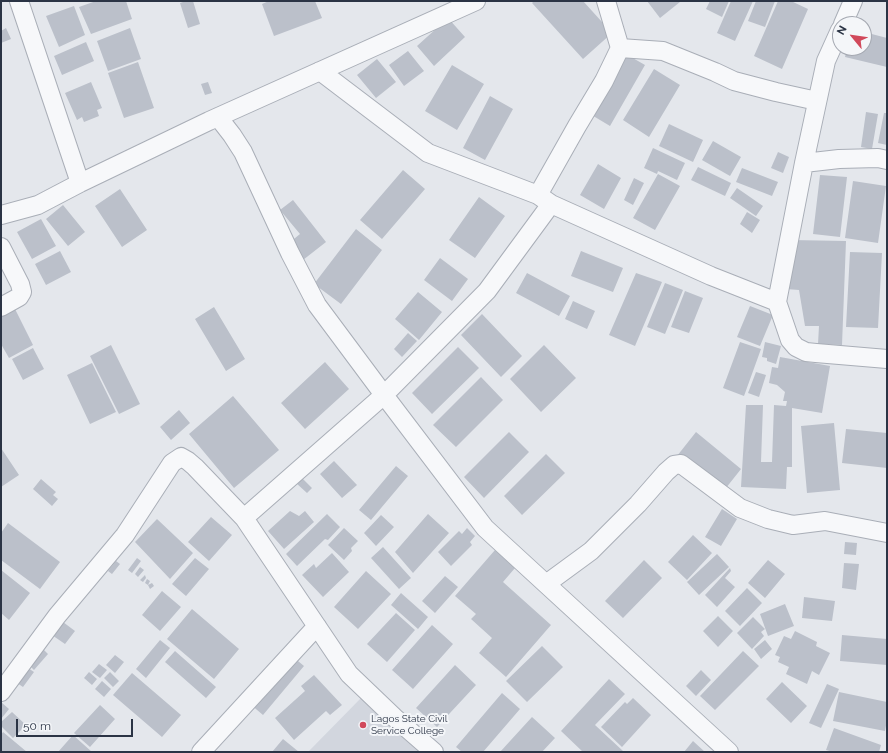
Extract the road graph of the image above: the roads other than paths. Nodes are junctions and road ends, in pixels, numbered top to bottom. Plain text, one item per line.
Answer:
1 (18, 1) edge
2 (476, 1) edge
3 (606, 1) edge
4 (853, 1) edge
5 (846, 16) edge
6 (620, 48) junction
7 (832, 48) edge
8 (320, 71) junction
9 (817, 101) junction
10 (218, 117) junction
11 (887, 160) edge
12 (804, 163) junction
13 (80, 183) junction
14 (545, 200) junction
15 (1, 215) edge
16 (1, 247) edge
17 (777, 302) junction
18 (1, 307) edge
19 (887, 359) edge
20 (384, 395) junction
21 (244, 518) junction
22 (887, 533) edge
23 (546, 584) junction
24 (317, 626) junction
25 (1, 692) edge
26 (201, 752) edge
27 (434, 752) edge
28 (729, 752) edge

1 - 13 street
2 - 8 street
3 - 6 street
4 - 5 street
6 - 9 street
6 - 14 street
7 - 9 street
8 - 10 street
8 - 14 street
9 - 12 street
10 - 13 street
10 - 20 street
11 - 12 street
12 - 17 street
13 - 15 street
14 - 17 street
14 - 20 street
16 - 18 street
17 - 19 street
20 - 21 street
20 - 23 street
21 - 24 street
21 - 25 street
22 - 23 street
23 - 28 street
24 - 26 street
24 - 27 street

